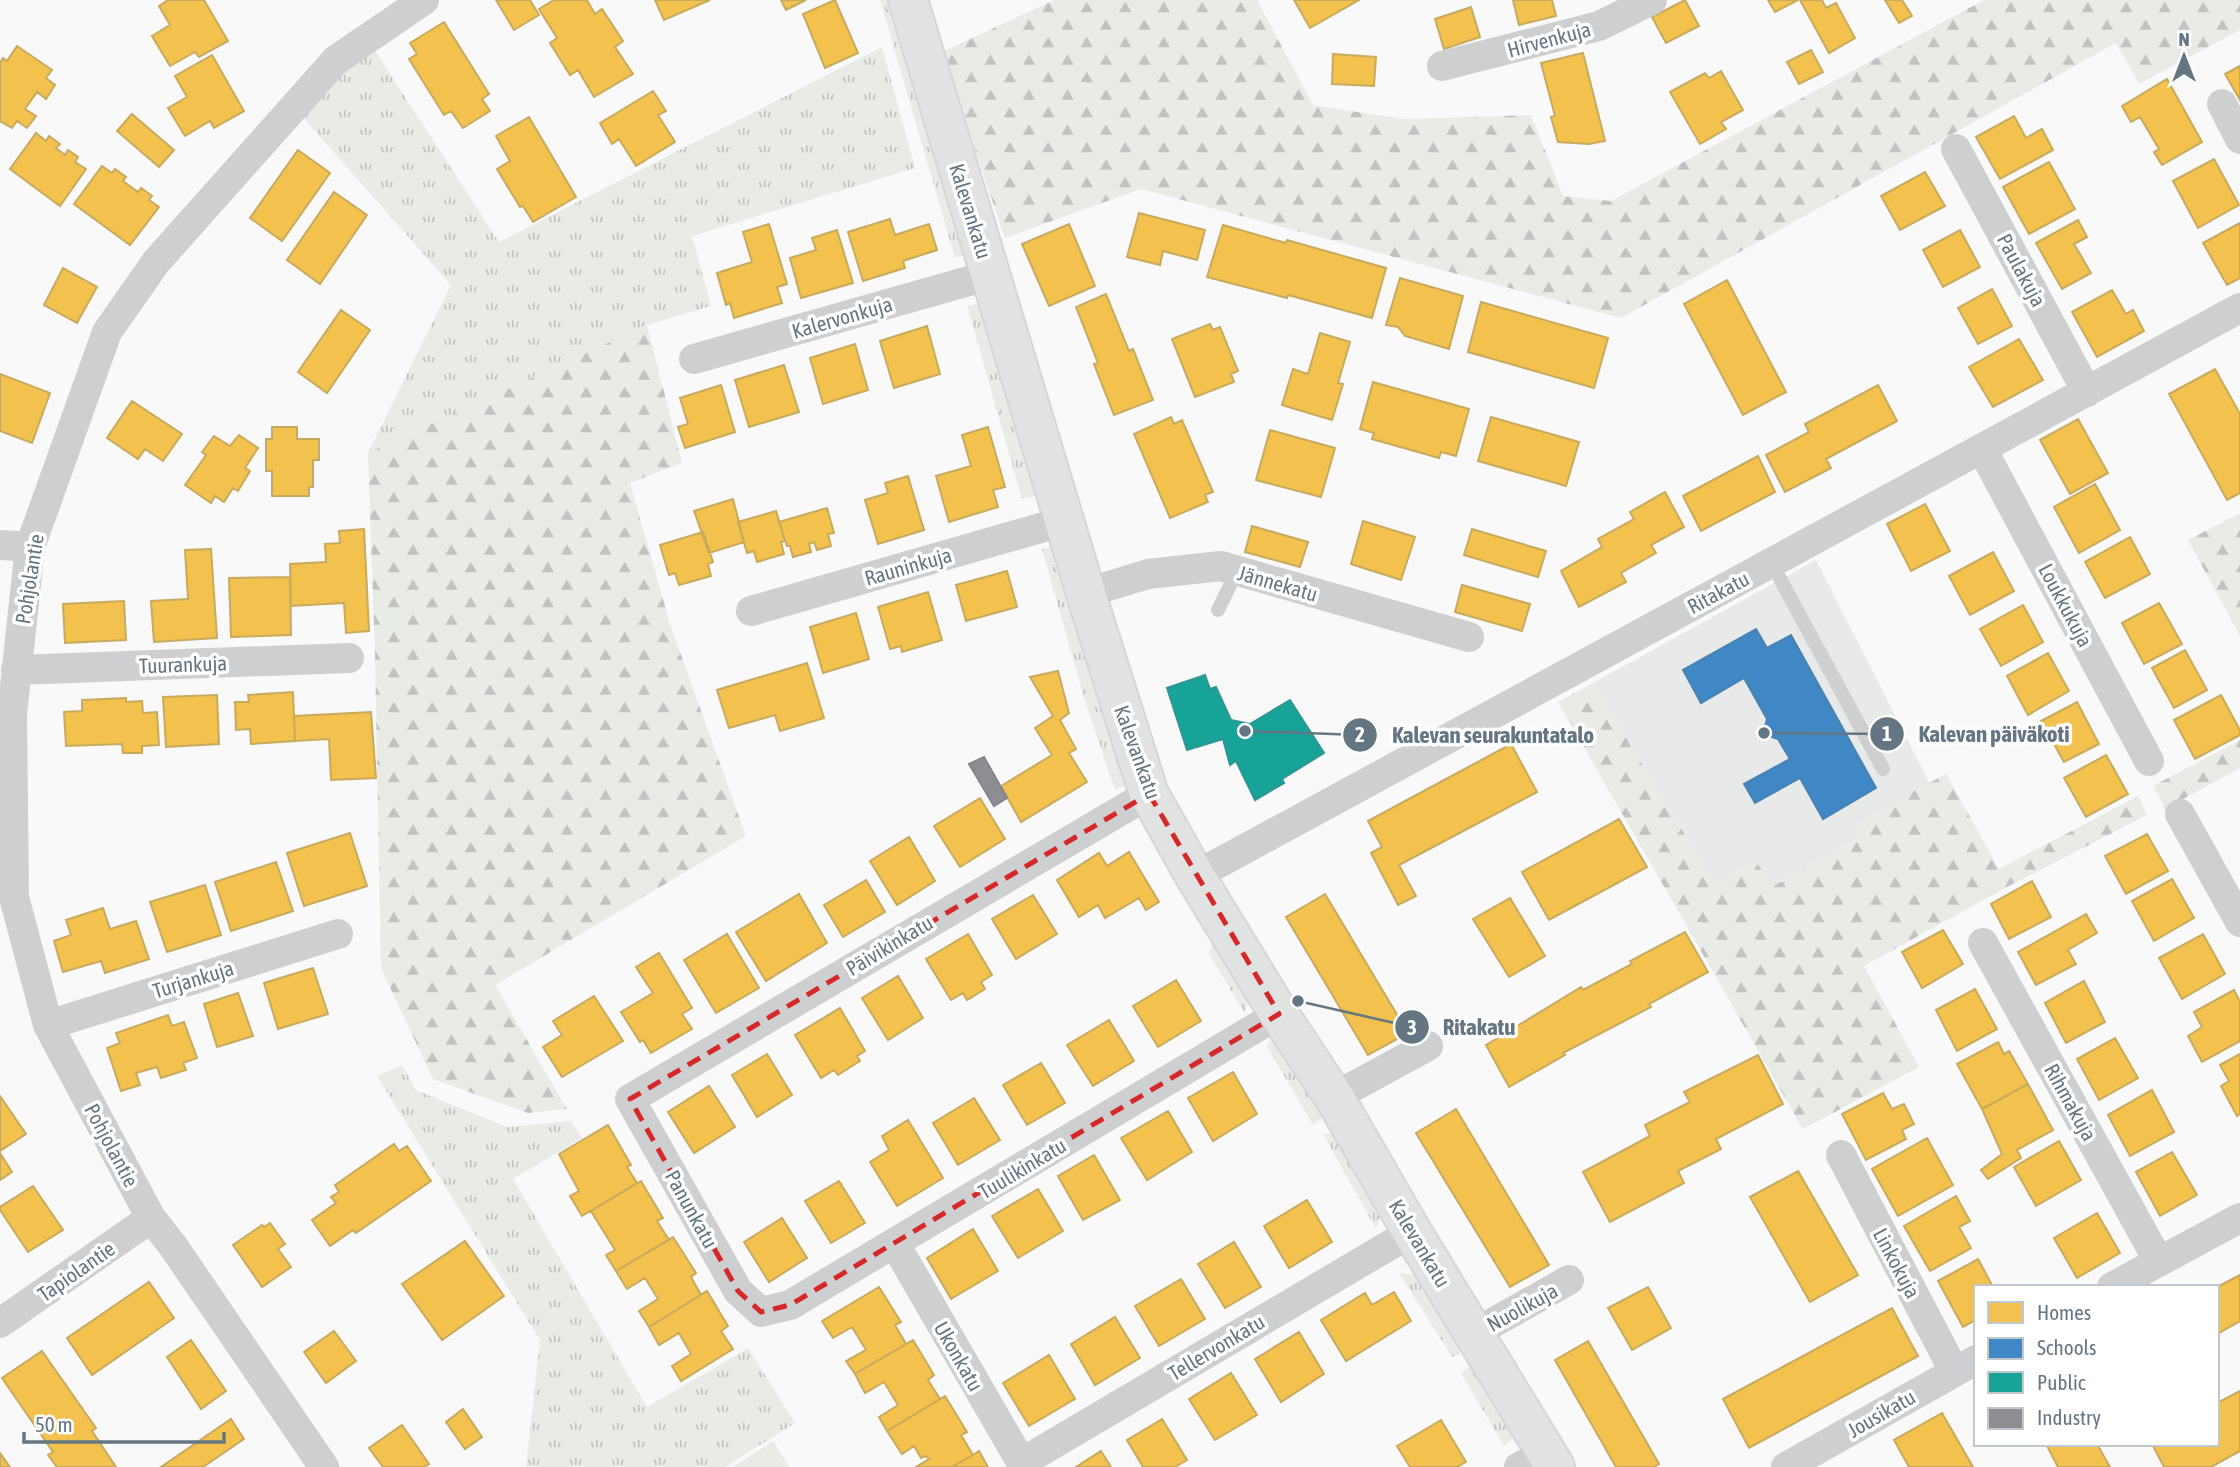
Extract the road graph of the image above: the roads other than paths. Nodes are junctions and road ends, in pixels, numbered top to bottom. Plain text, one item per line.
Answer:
1 (424, 0) edge
2 (908, 0) edge
3 (1652, 0) edge
4 (1442, 66) dead end
5 (2222, 104) dead end
6 (2240, 139) edge
7 (1956, 149) dead end
8 (990, 275) junction
9 (2240, 308) edge
10 (694, 359) dead end
11 (2087, 392) junction
12 (1982, 449) junction
13 (1065, 521) junction
14 (0, 545) edge
15 (30, 547) junction
16 (1771, 562) junction
17 (1237, 571) junction
18 (1086, 593) junction
19 (1218, 610) dead end
20 (751, 611) dead end
21 (1469, 637) dead end
22 (349, 657) dead end
23 (16, 670) junction
24 (2149, 761) dead end
25 (1883, 769) dead end
26 (1149, 794) junction
27 (2180, 814) dead end
28 (1195, 876) junction
29 (7, 898) edge
30 (2240, 922) edge
31 (338, 934) dead end
32 (1983, 943) dead end
33 (1279, 1014) junction
34 (48, 1025) junction
35 (1428, 1046) dead end
36 (1334, 1097) junction
37 (630, 1099) joint
38 (1841, 1155) dead end
39 (151, 1218) junction
40 (2240, 1218) edge
41 (1412, 1232) junction
42 (895, 1244) junction
43 (2159, 1262) junction
44 (1569, 1280) dead end
45 (2116, 1285) edge
46 (761, 1312) joint
47 (0, 1323) edge
48 (1475, 1333) junction
49 (1965, 1366) edge
50 (1540, 1462) edge
51 (1023, 1465) edge
52 (324, 1467) edge
53 (1786, 1467) edge

1 - 15 street, Pohjolantie
2 - 8 street, Kalevankatu
3 - 4 street, Hirvenkuja
5 - 6 street
7 - 11 street, Paulakuja
8 - 10 street, Kalervonkuja
8 - 13 street, Kalevankatu
9 - 11 street, Ritakatu
11 - 12 street, Ritakatu
12 - 16 street, Ritakatu
12 - 24 street, Loukkukuja
13 - 18 street, Kalevankatu
13 - 20 street, Rauninkuja
14 - 15 street
15 - 23 street, Pohjolantie
16 - 25 lane
16 - 28 street, Ritakatu
17 - 18 street, Jännekatu
17 - 19 lane
17 - 21 street, Jännekatu
18 - 26 street, Kalevankatu
22 - 23 street, Tuurankuja
23 - 29 street, Pohjolantie
26 - 28 street, Kalevankatu
26 - 37 street, Päivikinkatu
27 - 30 street
28 - 33 street, Kalevankatu
29 - 34 street, Pohjolantie
31 - 34 street, Turjankuja
32 - 43 street, Rihmakuja
33 - 36 street, Kalevankatu
33 - 42 street, Tuulikinkatu
34 - 39 street, Pohjolantie
35 - 36 street
36 - 41 street, Kalevankatu
37 - 46 street, Panunkatu
38 - 49 street, Linkokuja
39 - 47 street, Tapiolantie
39 - 52 street, Pohjolantie
40 - 43 street
41 - 48 street, Kalevankatu
41 - 51 street, Tellervonkatu
42 - 46 street, Tuulikinkatu
42 - 51 street, Ukonkatu
43 - 45 street
44 - 48 street, Nuolikuja
48 - 50 street, Kalevankatu
49 - 53 street, Jousikatu

